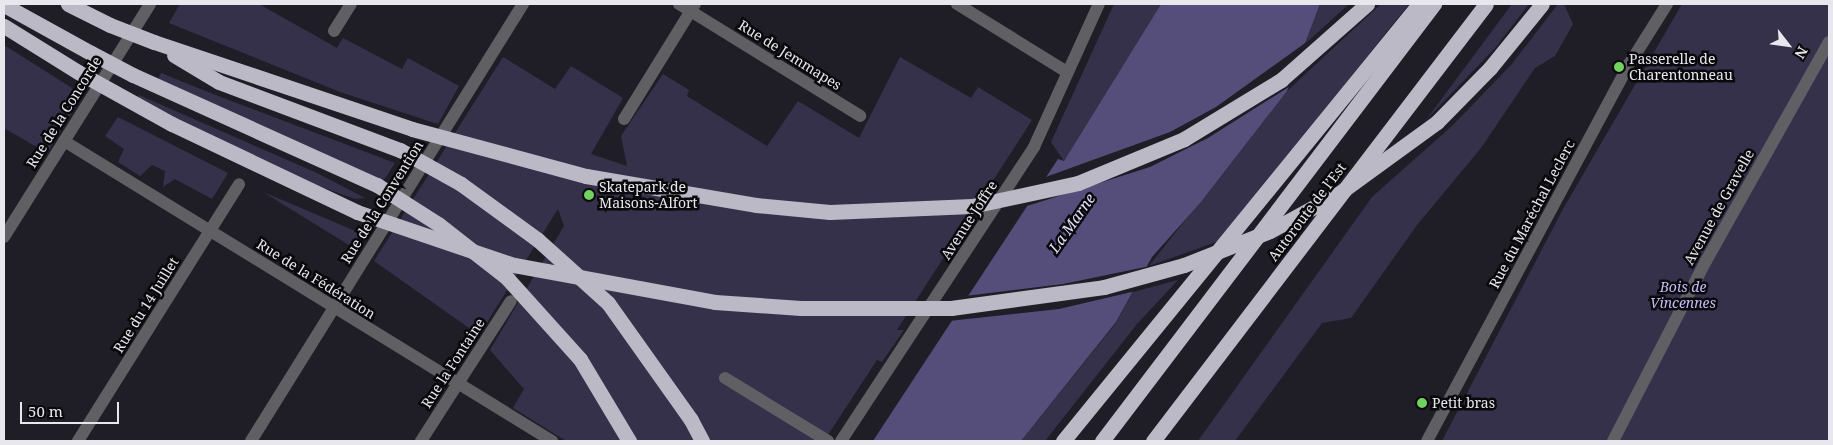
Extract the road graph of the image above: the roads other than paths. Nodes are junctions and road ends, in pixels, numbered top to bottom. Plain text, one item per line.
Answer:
1 (68, 4) edge
2 (150, 4) edge
3 (351, 4) edge
4 (523, 4) edge
5 (679, 4) edge
6 (957, 4) edge
7 (1099, 4) edge
8 (1367, 4) edge
9 (1419, 4) edge
10 (1434, 4) edge
11 (1486, 4) edge
12 (1542, 4) edge
13 (1667, 4) edge
14 (4, 5) edge
15 (693, 7) edge
16 (4, 26) edge
17 (334, 31) dead end
18 (154, 42) junction
19 (1829, 42) edge
20 (1067, 72) junction
21 (860, 116) dead end
22 (624, 119) dead end
23 (64, 141) junction
24 (239, 184) dead end
25 (210, 230) junction
26 (4, 237) edge
27 (511, 301) dead end
28 (333, 308) junction
29 (725, 378) dead end
30 (457, 382) junction
31 (78, 441) edge
32 (250, 441) edge
33 (421, 441) edge
34 (552, 441) edge
35 (629, 441) edge
36 (702, 441) edge
37 (828, 441) edge
38 (841, 441) edge
39 (1063, 441) edge
40 (1102, 441) edge
41 (1153, 441) edge
42 (1427, 441) edge
43 (1613, 441) edge

1 - 18 highway, bridge
2 - 23 street, Rue de la Concorde
3 - 17 street
4 - 28 street, Rue de la Convention
5 - 15 street, Rue de Jemmapes
6 - 20 street
7 - 20 street, Avenue Joffre
8 - 18 highway, bridge
9 - 39 highway
10 - 40 highway, Autoroute de l’Est
11 - 41 highway, Autoroute de l’Est
12 - 16 highway, bridge
13 - 42 street, Rue du Maréchal Leclerc
14 - 35 highway, bridge
15 - 21 street, Rue de Jemmapes
15 - 22 street
18 - 36 highway, bridge
19 - 43 street, Avenue de Gravelle
20 - 38 street, Avenue Joffre
23 - 25 street, Rue de la Fédération
23 - 26 street, Rue de la Concorde
24 - 25 street, Rue du 14 Juillet
25 - 28 street, Rue de la Fédération
25 - 31 street, Rue du 14 Juillet
27 - 30 street, Rue la Fontaine
28 - 30 street, Rue de la Fédération
28 - 32 street, Rue de la Convention
29 - 37 street
30 - 33 street, Rue la Fontaine
30 - 34 street, Rue de la Fédération

